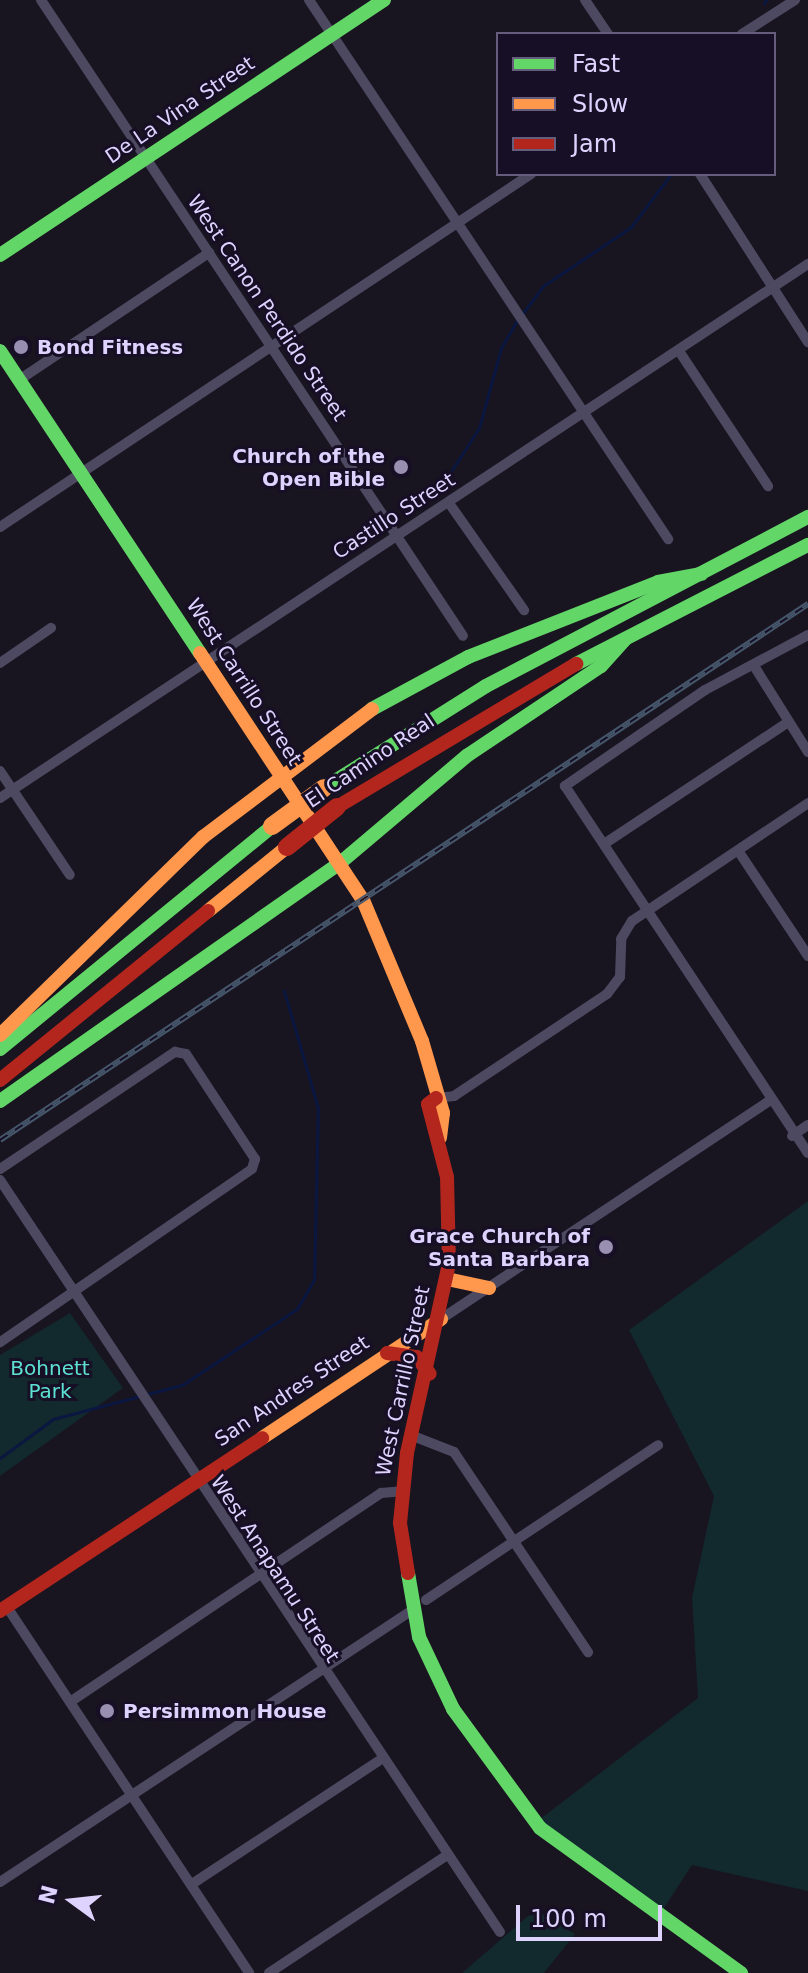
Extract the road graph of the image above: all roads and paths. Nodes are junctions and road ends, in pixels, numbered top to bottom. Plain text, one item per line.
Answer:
1 (41, 0) edge
2 (309, 0) edge
3 (384, 0) edge
4 (585, 0) edge
5 (795, 0) edge
6 (607, 32) edge
7 (745, 32) edge
8 (332, 35) junction
9 (146, 159) junction
10 (528, 176) edge
11 (701, 176) edge
12 (459, 222) junction
13 (209, 253) junction
14 (0, 255) edge
15 (808, 264) edge
16 (772, 288) junction
17 (808, 342) edge
18 (271, 347) junction
19 (0, 351) edge
20 (679, 351) junction
21 (19, 380) junction
22 (584, 411) junction
23 (81, 473) junction
24 (768, 486) dead end
25 (449, 503) junction
26 (808, 517) edge
27 (0, 527) edge
28 (396, 536) junction
29 (668, 539) dead end
30 (808, 545) edge
31 (701, 574) junction
32 (524, 610) dead end
33 (51, 628) dead end
34 (808, 635) edge
35 (463, 636) dead end
36 (625, 639) junction
37 (0, 663) edge
38 (205, 663) junction
39 (756, 669) junction
40 (788, 722) junction
41 (808, 752) edge
42 (272, 765) junction
43 (0, 771) edge
44 (12, 791) junction
45 (0, 798) edge
46 (808, 803) edge
47 (604, 844) junction
48 (739, 852) junction
49 (340, 863) junction
50 (70, 875) dead end
51 (645, 912) junction
52 (808, 956) edge
53 (0, 1035) edge
54 (0, 1049) edge
55 (0, 1080) edge
56 (436, 1098) junction
57 (0, 1101) edge
58 (769, 1101) junction
59 (808, 1125) edge
60 (792, 1136) junction
61 (808, 1153) edge
62 (3, 1166) edge
63 (0, 1180) edge
64 (447, 1279) junction
65 (489, 1288) junction
66 (71, 1295) junction
67 (441, 1319) junction
68 (0, 1342) edge
69 (387, 1353) junction
70 (430, 1374) junction
71 (413, 1436) junction
72 (658, 1445) dead end
73 (196, 1481) junction
74 (402, 1491) junction
75 (510, 1543) junction
76 (258, 1575) junction
77 (419, 1606) junction
78 (3, 1609) edge
79 (588, 1652) dead end
80 (320, 1669) junction
81 (70, 1702) junction
82 (380, 1760) junction
83 (130, 1795) junction
84 (444, 1857) junction
85 (0, 1882) edge
86 (192, 1884) junction
87 (500, 1932) dead end
88 (249, 1973) edge
89 (269, 1973) edge
90 (741, 1973) edge

1 - 9 street, West Canon Perdido Street
2 - 8 street
3 - 8 main road, De La Vina Street
4 - 6 street
5 - 7 street
8 - 9 main road, De La Vina Street
8 - 12 street
9 - 13 street, West Canon Perdido Street
9 - 14 main road, De La Vina Street
10 - 12 street
11 - 16 street
12 - 18 street
12 - 22 street
13 - 18 street, West Canon Perdido Street
13 - 21 street
15 - 16 street, Castillo Street
16 - 17 street
16 - 20 street, Castillo Street
18 - 23 street
18 - 28 street, West Canon Perdido Street
19 - 21 main road, West Carrillo Street
20 - 22 street, Castillo Street
20 - 24 street
21 - 23 main road, West Carrillo Street
22 - 25 street, Castillo Street
22 - 29 street
23 - 27 street
23 - 38 main road, West Carrillo Street
25 - 28 street, Castillo Street
25 - 32 street
26 - 31 main road, El Camino Real
28 - 35 street, West Canon Perdido Street
28 - 38 street, Castillo Street
30 - 36 main road, El Camino Real
31 - 42 main road
31 - 54 main road, El Camino Real, bridge
33 - 37 street
34 - 39 street
36 - 49 main road
36 - 55 main road, El Camino Real, bridge
38 - 42 main road, West Carrillo Street
38 - 44 street, Castillo Street
39 - 40 street
39 - 47 street
40 - 41 street
40 - 47 street
42 - 49 main road, West Carrillo Street
42 - 53 main road
43 - 44 street
44 - 45 street, Castillo Street
44 - 50 street
46 - 48 street
47 - 51 street
48 - 51 street
48 - 52 street
49 - 56 main road, West Carrillo Street
49 - 57 main road
51 - 56 street
51 - 58 street
56 - 64 main road, West Carrillo Street
58 - 60 street
58 - 65 street, San Andres Street
59 - 60 street
60 - 61 street
62 - 66 street
63 - 66 street, West Anapamu Street
64 - 65 main road
64 - 67 main road, West Carrillo Street
65 - 67 street, San Andres Street
66 - 68 street
66 - 73 street, West Anapamu Street
67 - 69 main road, San Andres Street
67 - 70 main road, West Carrillo Street
69 - 70 main road
69 - 73 main road, San Andres Street
70 - 71 main road, West Carrillo Street
71 - 74 main road, West Carrillo Street
71 - 75 street
72 - 75 street
73 - 76 street, West Anapamu Street
73 - 78 main road, San Andres Street
74 - 76 street
74 - 77 main road, West Carrillo Street
75 - 77 street
75 - 79 street
76 - 80 street, West Anapamu Street
76 - 81 street
77 - 80 street
77 - 90 main road, West Carrillo Street
78 - 81 street
80 - 82 street, West Anapamu Street
80 - 83 street
81 - 83 street
82 - 84 street, West Anapamu Street
82 - 86 street
83 - 85 street
83 - 86 street
84 - 87 street, West Anapamu Street
84 - 89 street
86 - 88 street

